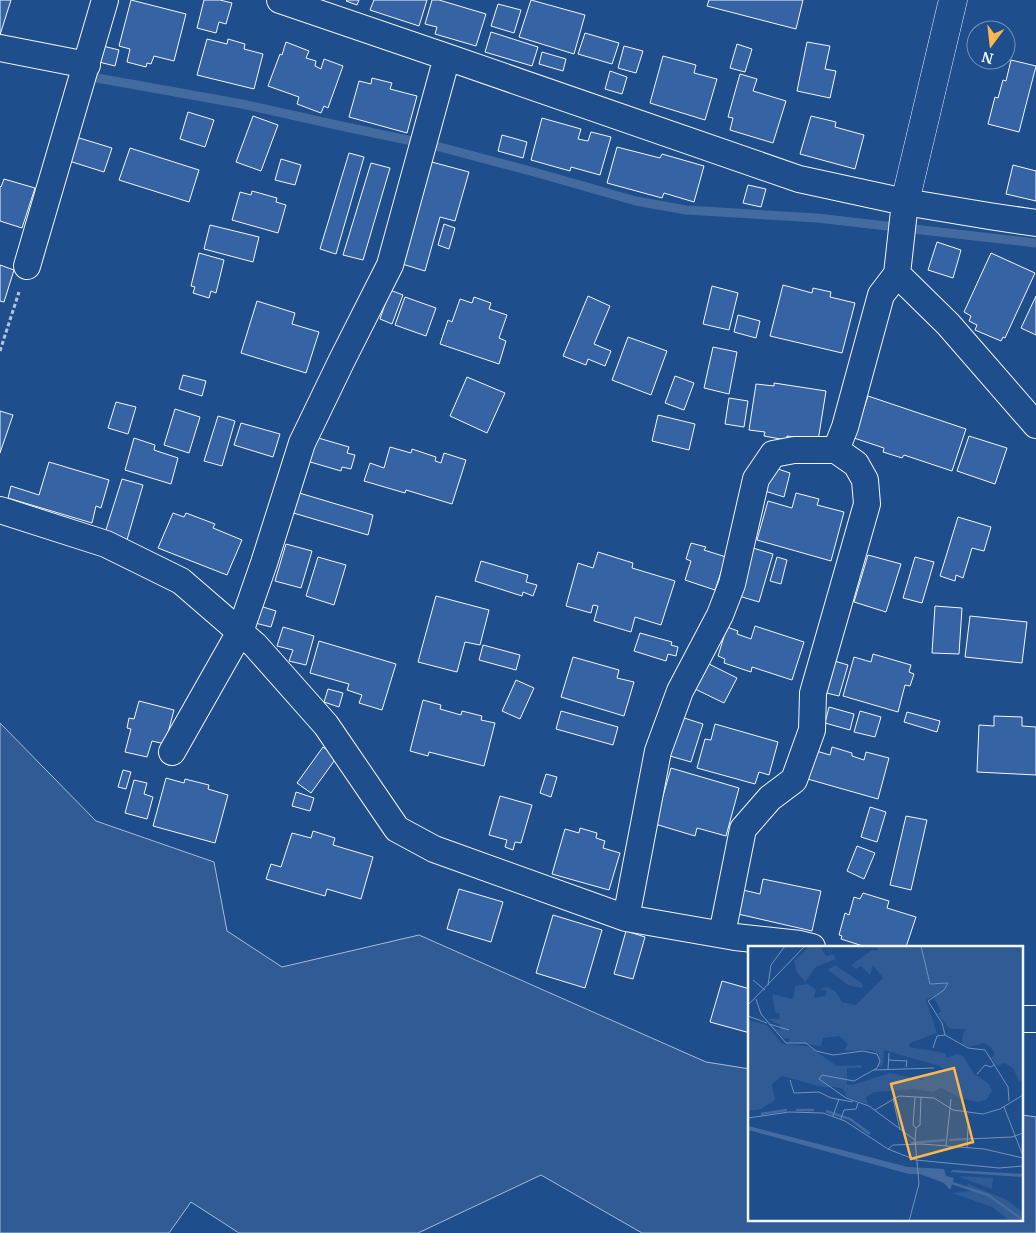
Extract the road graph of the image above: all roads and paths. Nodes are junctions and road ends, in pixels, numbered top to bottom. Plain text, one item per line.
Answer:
1 (105, 0) edge
2 (280, 0) edge
3 (953, 0) edge
4 (0, 48) edge
5 (447, 57) junction
6 (87, 65) junction
7 (905, 202) junction
8 (1036, 223) edge
9 (27, 266) joint
10 (897, 274) junction
11 (0, 351) edge
12 (1036, 425) edge
13 (836, 450) junction
14 (0, 510) edge
15 (240, 632) junction
16 (172, 752) dead end
17 (626, 918) junction
18 (722, 934) junction
19 (808, 946) edge

1 - 6 street
2 - 5 street
3 - 7 street
4 - 6 street
5 - 7 street
5 - 15 street
6 - 9 street
7 - 8 street
7 - 10 street
9 - 11 path
10 - 12 street
10 - 13 street
13 - 17 street
13 - 18 street
14 - 15 street
15 - 16 street
15 - 17 street
17 - 18 street
18 - 19 street

